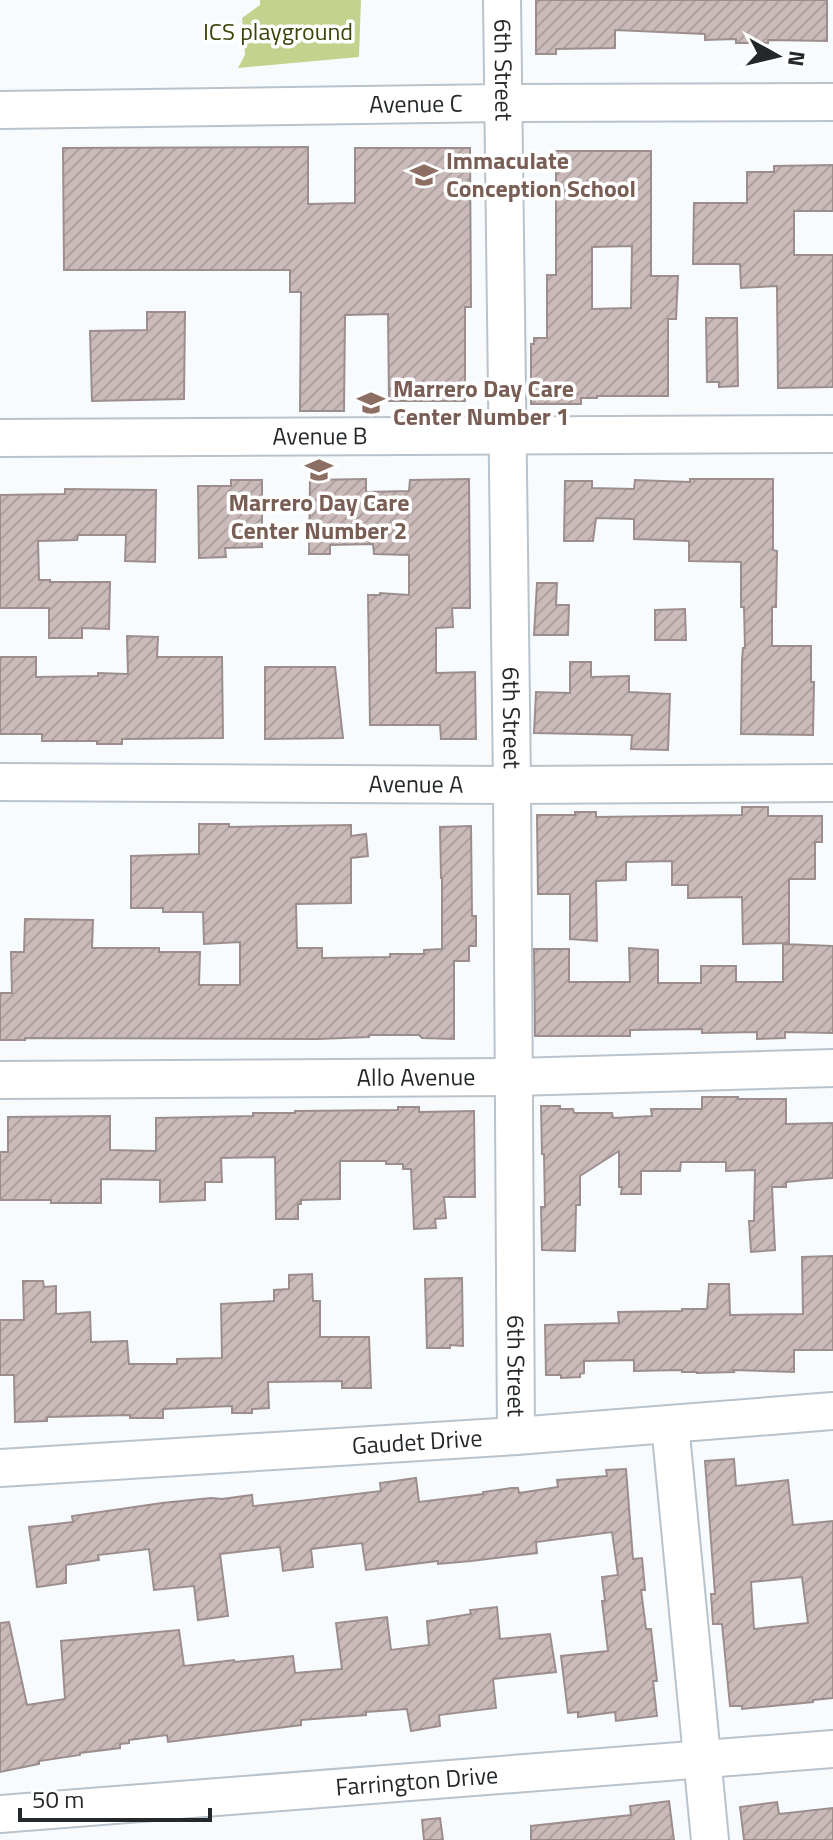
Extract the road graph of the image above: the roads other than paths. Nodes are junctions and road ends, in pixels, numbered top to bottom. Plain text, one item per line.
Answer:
1 (502, 0) edge
2 (833, 102) edge
3 (503, 103) junction
4 (0, 110) edge
5 (833, 434) edge
6 (507, 436) junction
7 (0, 438) edge
8 (0, 782) edge
9 (833, 783) edge
10 (512, 785) junction
11 (833, 1068) edge
12 (514, 1077) junction
13 (0, 1080) edge
14 (833, 1411) edge
15 (670, 1424) junction
16 (516, 1436) junction
17 (0, 1468) edge
18 (833, 1749) edge
19 (702, 1760) junction
20 (0, 1814) edge
21 (710, 1840) edge

1 - 3 street, 6th Street
2 - 3 street, Avenue C
3 - 4 street, Avenue C
3 - 6 street, 6th Street
5 - 6 street, Avenue B
6 - 7 street, Avenue B
6 - 10 street, 6th Street
8 - 10 street, Avenue A
9 - 10 street, Avenue A
10 - 12 street, 6th Street
11 - 12 street, Allo Avenue
12 - 13 street, Allo Avenue
12 - 16 street, 6th Street
14 - 15 street, Gaudet Drive
15 - 16 street, Gaudet Drive
15 - 19 street
16 - 17 street, Gaudet Drive
18 - 19 street, Farrington Drive
19 - 20 street, Farrington Drive
19 - 21 street

